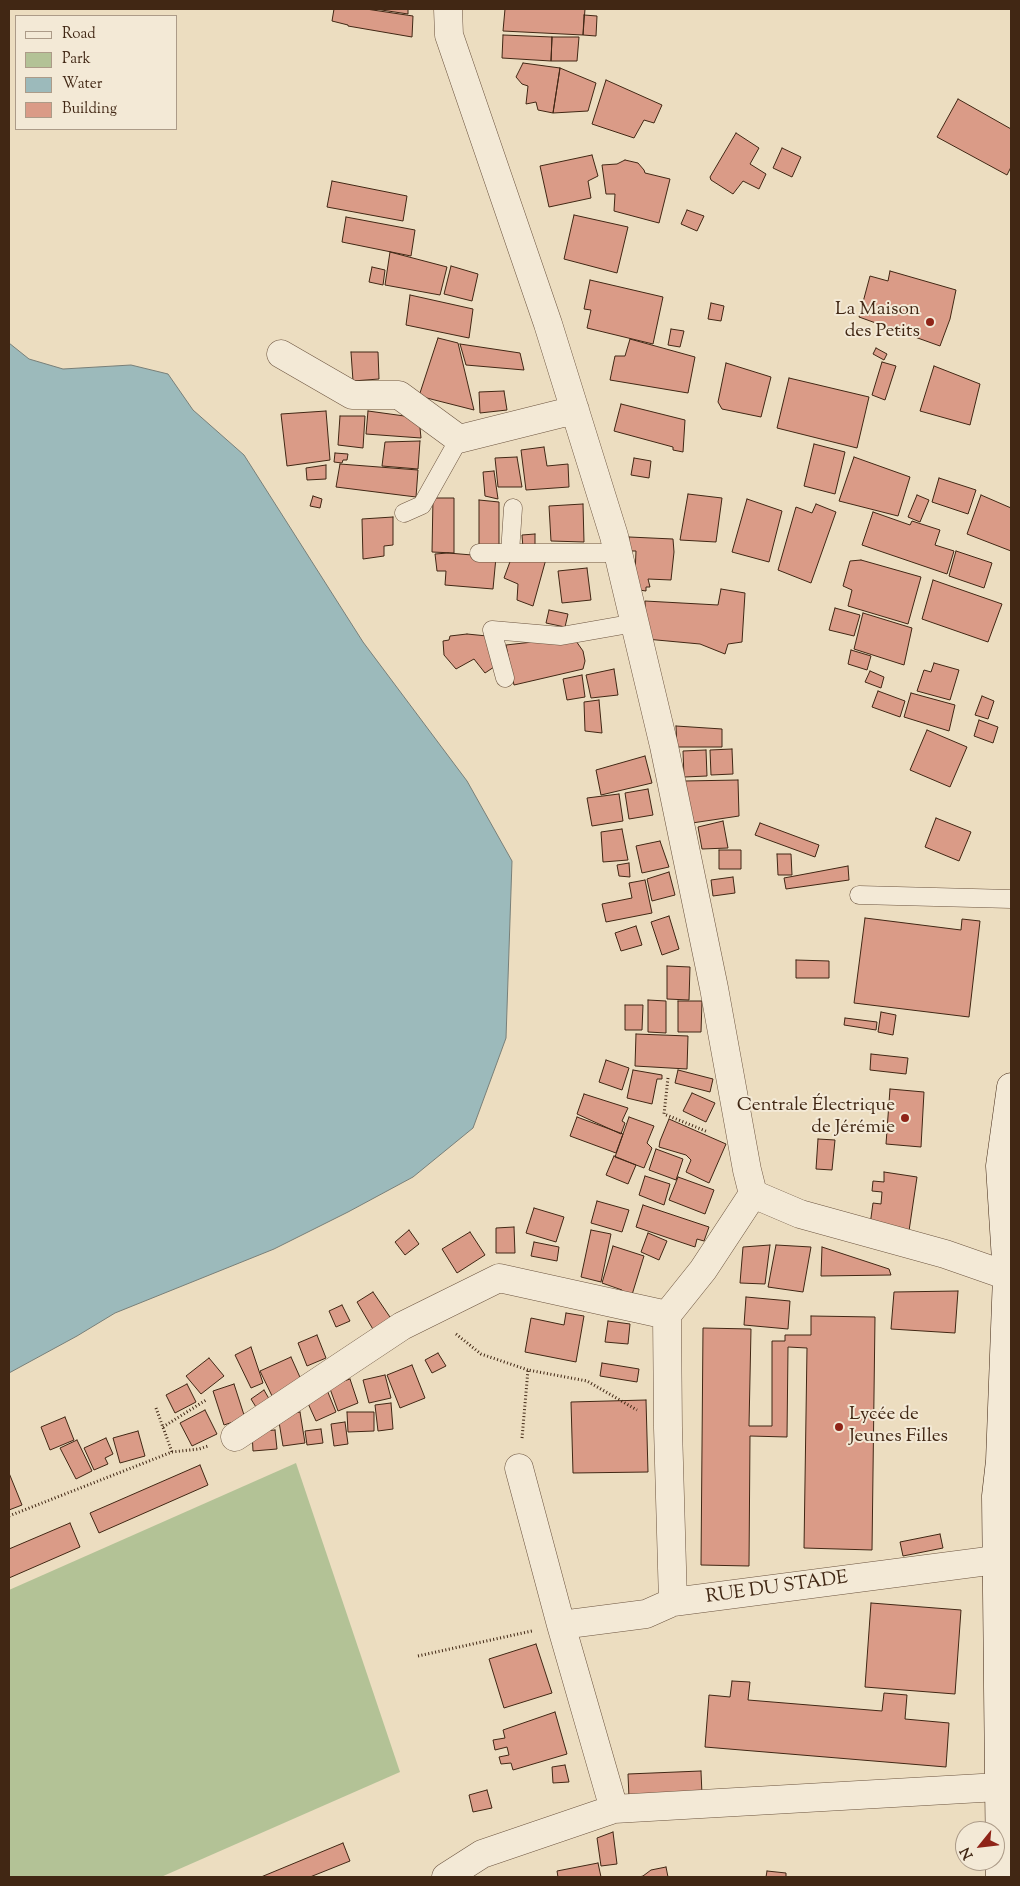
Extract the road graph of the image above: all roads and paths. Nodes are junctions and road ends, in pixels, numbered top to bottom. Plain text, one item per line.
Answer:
1 (448, 9) edge
2 (281, 354) dead end
3 (575, 410) junction
4 (459, 439) junction
5 (513, 508) dead end
6 (404, 513) dead end
7 (510, 552) junction
8 (479, 553) dead end
9 (618, 553) junction
10 (635, 623) junction
11 (505, 678) dead end
12 (859, 895) dead end
13 (1011, 899) edge
14 (668, 1078) dead end
15 (1011, 1087) edge
16 (742, 1144) junction
17 (1006, 1165) edge
18 (753, 1194) junction
19 (1009, 1276) edge
20 (429, 1313) junction
21 (667, 1315) junction
22 (528, 1370) junction
23 (206, 1400) dead end
24 (156, 1408) dead end
25 (163, 1427) junction
26 (668, 1428) junction
27 (234, 1436) joint
28 (172, 1452) junction
29 (1006, 1461) edge
30 (519, 1468) joint
31 (1004, 1499) edge
32 (9, 1516) edge
33 (996, 1560) junction
34 (673, 1602) junction
35 (561, 1625) junction
36 (418, 1656) dead end
37 (1004, 1681) edge
38 (999, 1787) junction
39 (614, 1809) junction
40 (446, 1877) edge
41 (1000, 1877) edge

1 - 3 street
2 - 4 street
3 - 4 street
3 - 9 street
4 - 6 lane
5 - 7 lane
7 - 8 lane
7 - 9 lane
9 - 10 street
10 - 11 lane
10 - 16 street
12 - 13 lane
14 - 16 path
15 - 17 street
16 - 18 street
17 - 19 street
18 - 19 street
18 - 21 street
19 - 29 street
20 - 21 street
20 - 22 path
20 - 27 street
21 - 26 street
22 - 26 path
22 - 30 path
23 - 25 path
24 - 25 path
25 - 28 path
26 - 34 street
27 - 28 path
28 - 32 path
29 - 31 street
30 - 35 street
31 - 33 street
33 - 34 street, RUE DU STADE
33 - 37 street
34 - 35 street, RUE DU STADE
35 - 36 path
35 - 39 street
37 - 38 street
38 - 39 street
38 - 41 street
39 - 40 street

